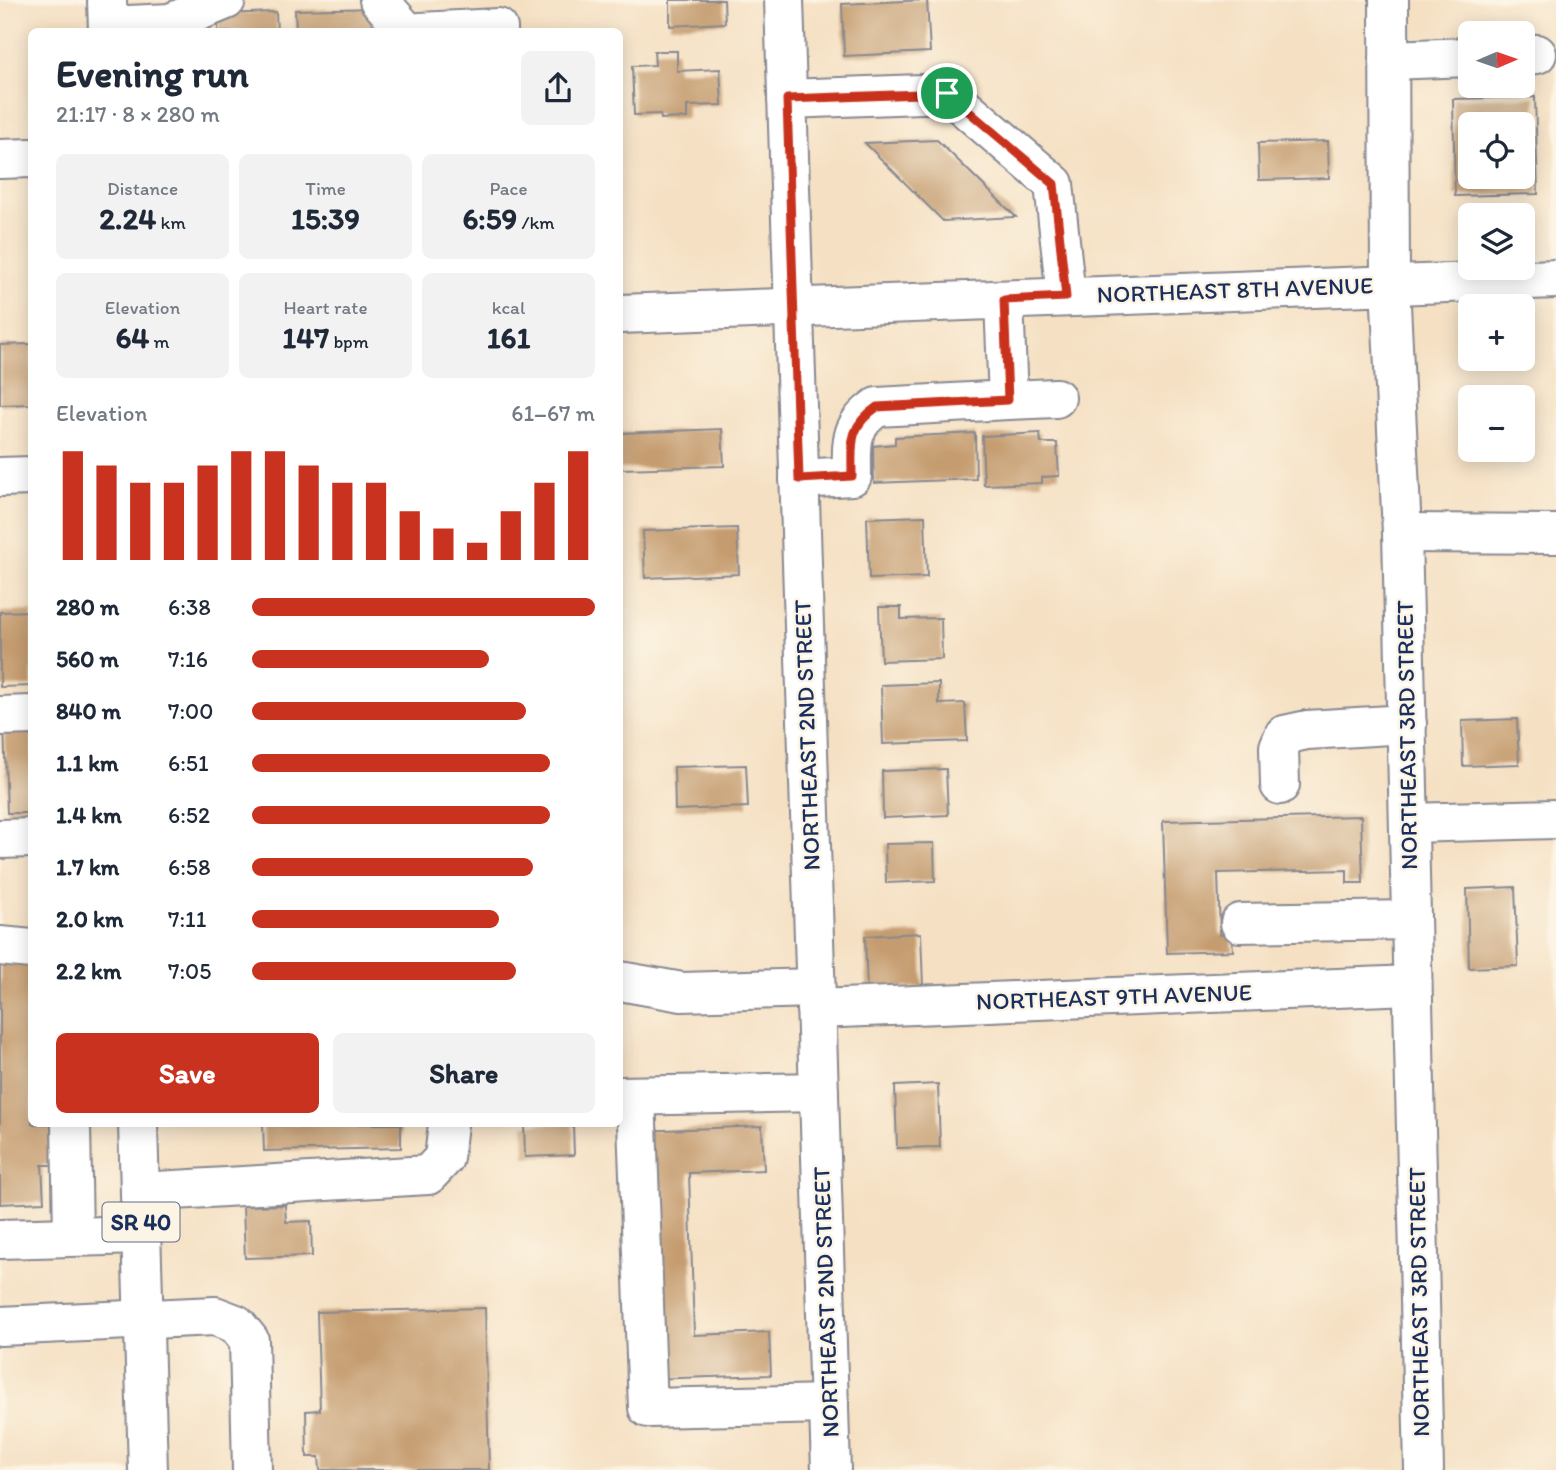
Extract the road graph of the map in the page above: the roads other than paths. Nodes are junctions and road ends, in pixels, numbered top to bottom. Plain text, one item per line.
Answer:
1 (226, 0) edge
2 (379, 0) edge
3 (784, 0) edge
4 (1389, 0) edge
5 (108, 19) edge
6 (404, 28) edge
7 (1458, 57) edge
8 (1389, 60) junction
9 (787, 99) junction
10 (28, 158) edge
11 (0, 159) edge
12 (1556, 279) edge
13 (1390, 284) junction
14 (1066, 297) junction
15 (1004, 300) junction
16 (793, 309) junction
17 (623, 314) edge
18 (1056, 398) dead end
19 (1008, 400) junction
20 (28, 476) edge
21 (0, 477) edge
22 (799, 479) junction
23 (1402, 533) junction
24 (1556, 534) edge
25 (28, 715) edge
26 (0, 716) edge
27 (1407, 724) junction
28 (1280, 785) dead end
29 (1556, 819) edge
30 (1409, 823) junction
31 (28, 838) edge
32 (0, 839) edge
33 (1411, 920) junction
34 (1240, 923) dead end
35 (0, 946) edge
36 (28, 949) edge
37 (623, 982) edge
38 (1412, 985) junction
39 (816, 999) junction
40 (819, 1092) junction
41 (628, 1097) edge
42 (71, 1127) edge
43 (138, 1127) edge
44 (448, 1127) edge
45 (140, 1192) junction
46 (73, 1235) junction
47 (141, 1235) junction
48 (0, 1239) edge
49 (144, 1321) junction
50 (0, 1326) edge
51 (829, 1404) junction
52 (148, 1470) edge
53 (252, 1470) edge
54 (831, 1470) edge
55 (1424, 1470) edge

1 - 5 street
2 - 6 street
3 - 9 street, NORTHEAST 2ND STREET
4 - 8 street, NORTHEAST 3RD STREET
7 - 8 street
8 - 13 street, NORTHEAST 3RD STREET
9 - 14 street
9 - 16 street, NORTHEAST 2ND STREET
10 - 11 street
12 - 13 street, NORTHEAST 8TH AVENUE
13 - 14 street, NORTHEAST 8TH AVENUE
13 - 23 street, NORTHEAST 3RD STREET
14 - 15 street, NORTHEAST 8TH AVENUE
15 - 16 street, NORTHEAST 8TH AVENUE
15 - 19 street
16 - 17 street, NORTHEAST 8TH AVENUE
16 - 22 street, NORTHEAST 2ND STREET
18 - 19 street
19 - 22 street
20 - 21 street
22 - 39 street, NORTHEAST 2ND STREET
23 - 24 street
23 - 27 street, NORTHEAST 3RD STREET
25 - 26 street
27 - 28 street
27 - 30 street, NORTHEAST 3RD STREET
29 - 30 street
30 - 33 street, NORTHEAST 3RD STREET
31 - 32 street
33 - 34 street
33 - 38 street, NORTHEAST 3RD STREET
35 - 36 street
37 - 39 street, NORTHEAST 9TH AVENUE
38 - 39 street, NORTHEAST 9TH AVENUE
38 - 55 street, NORTHEAST 3RD STREET
39 - 40 street, NORTHEAST 2ND STREET
40 - 41 street
40 - 51 street, NORTHEAST 2ND STREET
41 - 51 street
42 - 46 street
43 - 45 street, SR 40
44 - 45 street
45 - 47 street, SR 40
46 - 47 street
46 - 48 street
47 - 49 street, SR 40
49 - 50 street
49 - 52 street, SR 40
49 - 53 street
51 - 54 street, NORTHEAST 2ND STREET

